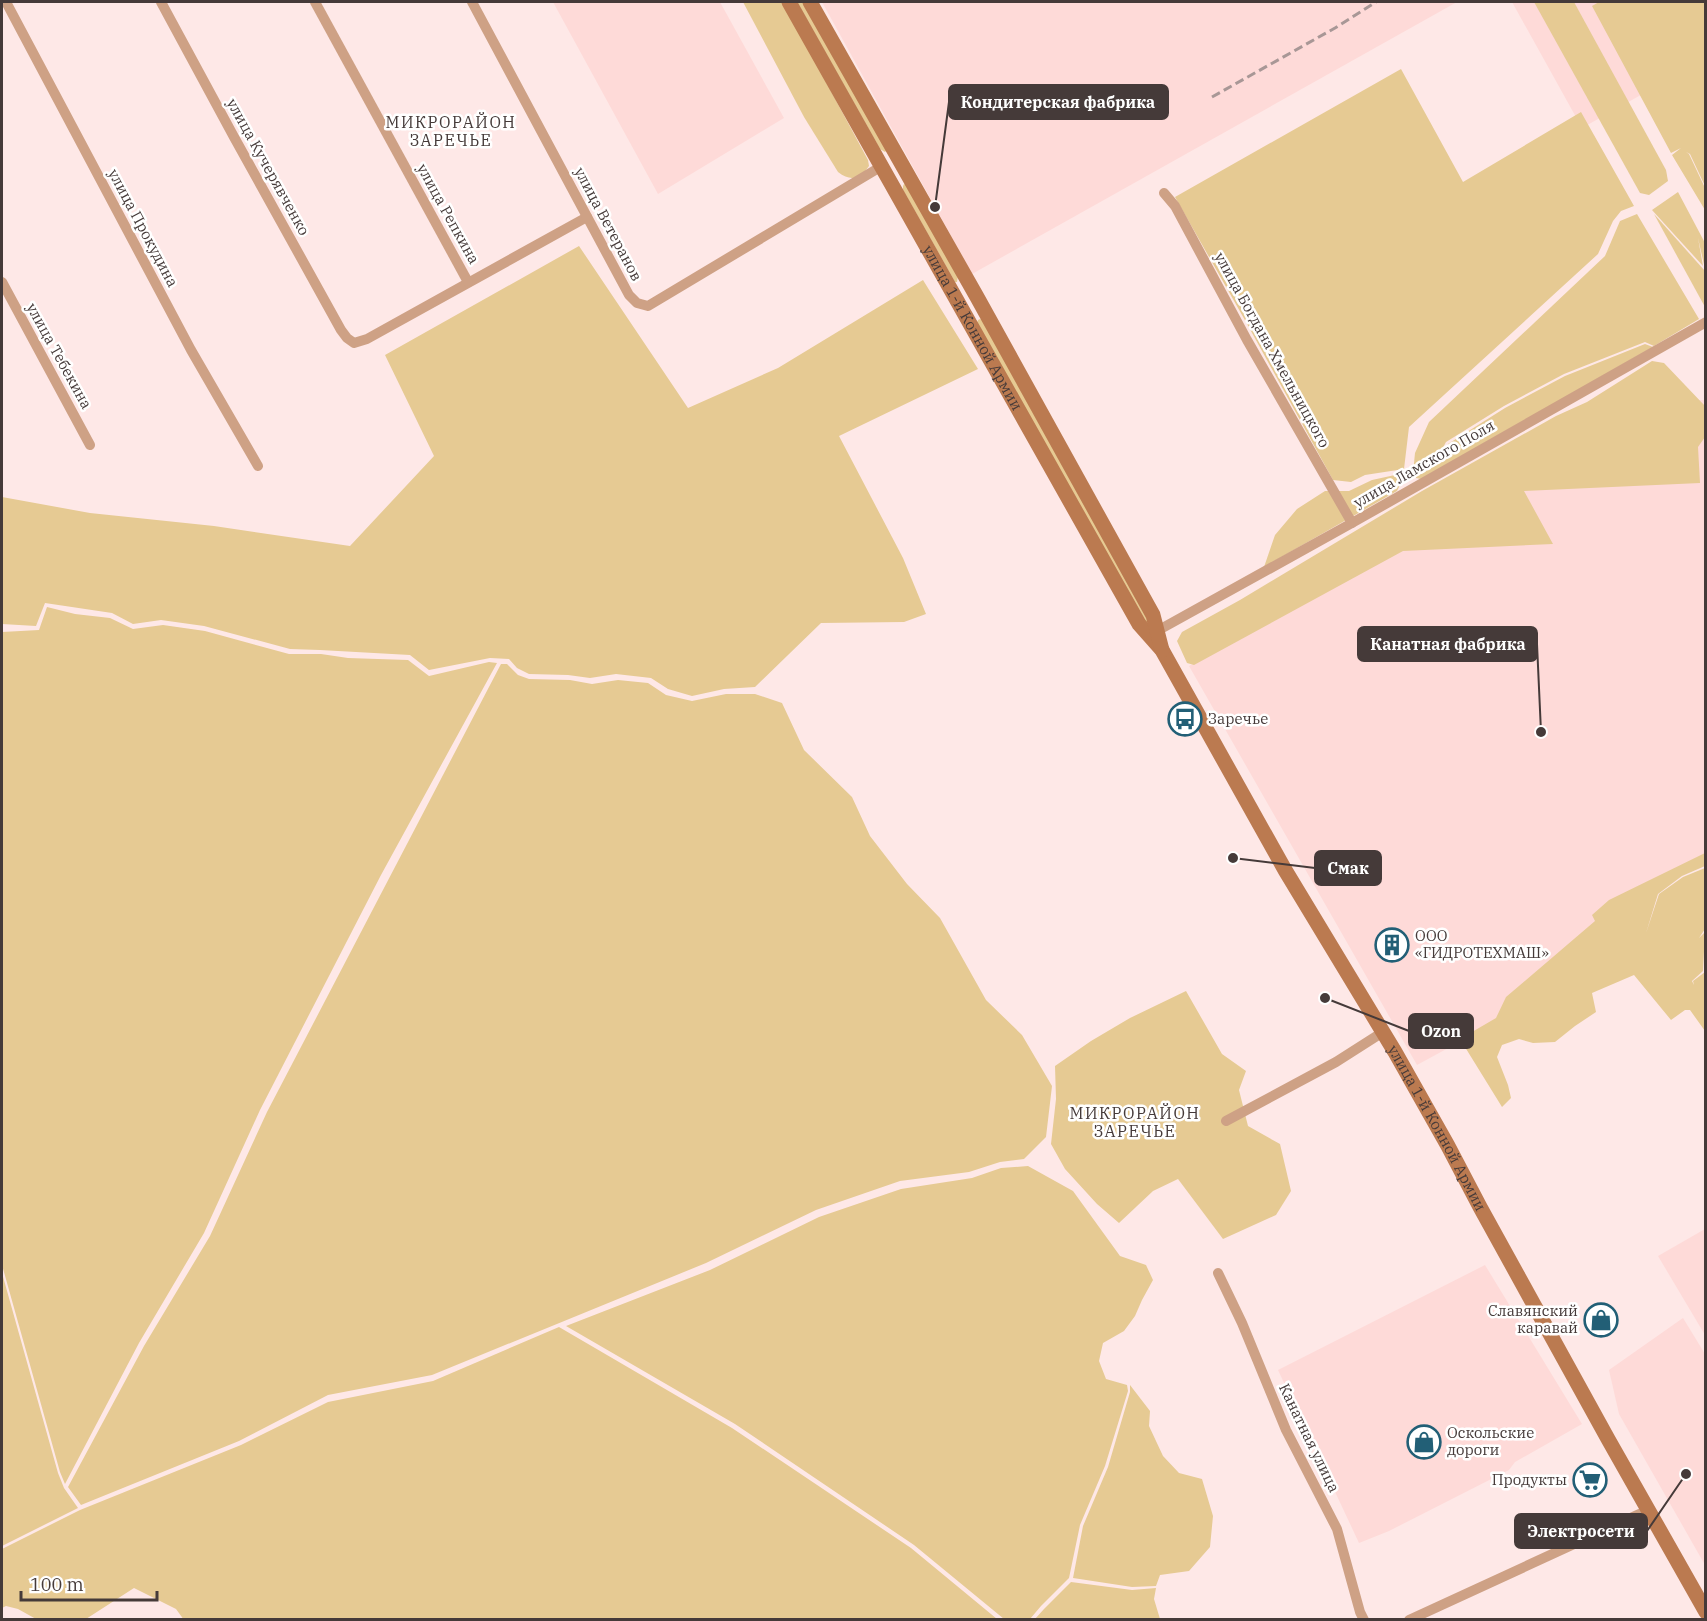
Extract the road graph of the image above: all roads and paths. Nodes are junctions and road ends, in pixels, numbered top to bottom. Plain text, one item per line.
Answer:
1 (6, 2) edge
2 (160, 2) edge
3 (315, 2) edge
4 (472, 2) edge
5 (789, 2) edge
6 (810, 2) edge
7 (900, 160) junction
8 (883, 168) junction
9 (1164, 193) dead end
10 (587, 217) junction
11 (2, 282) edge
12 (468, 282) junction
13 (975, 293) junction
14 (958, 303) junction
15 (1706, 322) edge
16 (90, 445) dead end
17 (258, 466) dead end
18 (1352, 523) junction
19 (1157, 631) junction
20 (1161, 650) junction
21 (1383, 1032) junction
22 (1226, 1121) dead end
23 (1218, 1273) dead end
24 (1648, 1510) junction
25 (1706, 1612) edge
26 (1364, 1620) edge
27 (1409, 1620) edge

1 - 17 street, улица Прокудина
2 - 12 street, улица Кучерявченко
3 - 12 street, улица Репкина
4 - 10 street, улица Ветеранов
5 - 8 main road, улица 1-й Конной Армии
6 - 7 main road, улица 1-й Конной Армии
7 - 8 main road
7 - 13 main road, улица 1-й Конной Армии
8 - 10 street, улица Ветеранов
8 - 14 main road, улица 1-й Конной Армии
9 - 18 street, улица Богдана Хмельницкого
10 - 12 street
11 - 16 street, улица Тебекина
13 - 14 main road
13 - 19 main road, улица 1-й Конной Армии
14 - 20 main road, улица 1-й Конной Армии
15 - 18 street, улица Ламского Поля
18 - 19 street, улица Ламского Поля
19 - 20 main road, улица 1-й Конной Армии
20 - 21 main road, улица 1-й Конной Армии
21 - 22 street
21 - 24 main road, улица 1-й Конной Армии
23 - 26 street, Канатная улица
24 - 25 main road, улица 1-й Конной Армии
24 - 27 street

